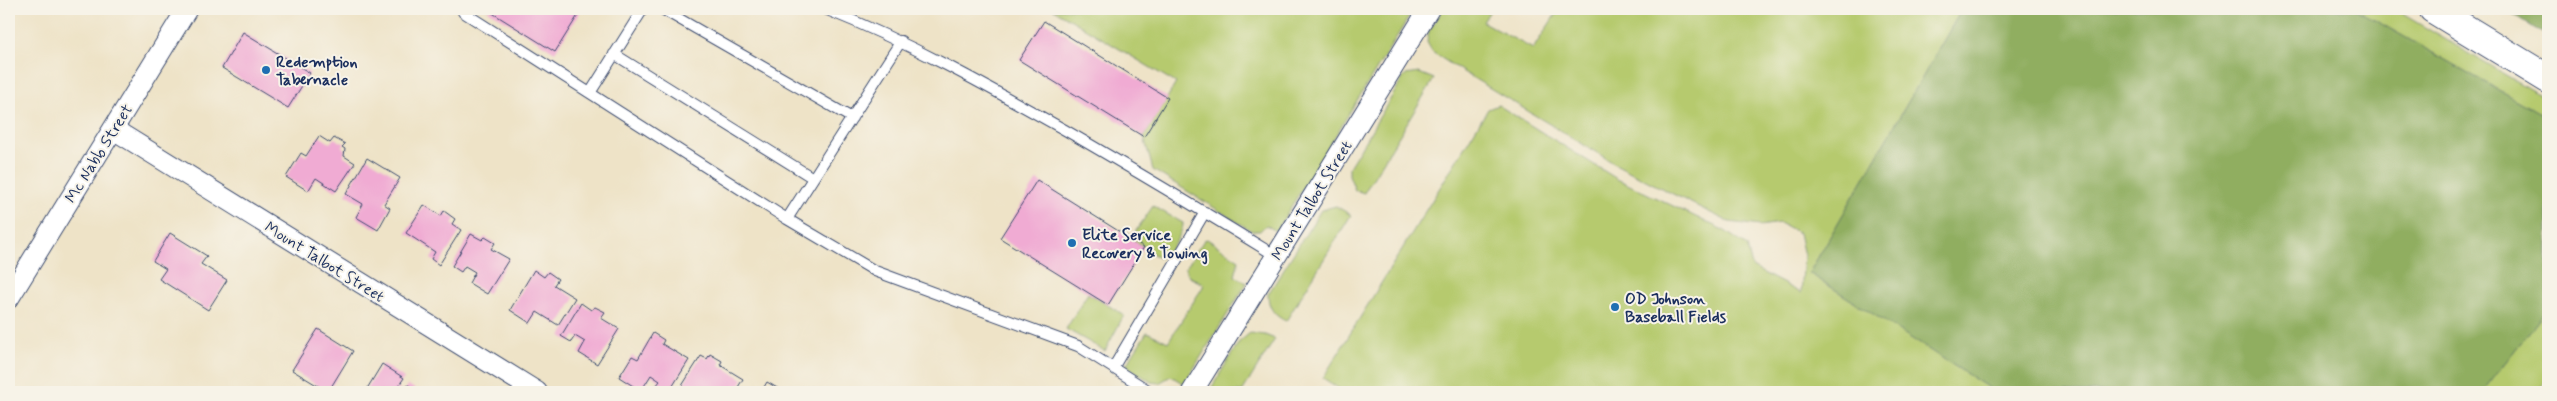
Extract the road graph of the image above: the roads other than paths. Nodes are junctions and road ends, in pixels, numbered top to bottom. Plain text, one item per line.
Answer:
1 (187, 9) edge
2 (466, 9) edge
3 (643, 9) edge
4 (662, 9) edge
5 (825, 9) edge
6 (1429, 9) edge
7 (2433, 9) edge
8 (901, 41) junction
9 (614, 54) junction
10 (2548, 79) edge
11 (590, 93) junction
12 (852, 118) junction
13 (113, 129) junction
14 (813, 178) junction
15 (1205, 212) junction
16 (787, 219) junction
17 (1276, 256) junction
18 (9, 298) edge
19 (1112, 368) junction
20 (537, 392) edge
21 (1151, 392) edge
22 (1192, 392) edge

1 - 13 street, Mc Nabb Street
2 - 11 lane
3 - 9 lane
4 - 12 lane
5 - 8 lane
6 - 17 street, Mount Talbot Street
7 - 10 main road
8 - 12 lane
8 - 15 lane
9 - 11 lane
9 - 14 lane
11 - 16 lane
12 - 14 lane
13 - 18 street, Mc Nabb Street
13 - 20 street, Mount Talbot Street
14 - 16 lane
15 - 17 lane
15 - 19 lane
16 - 19 lane
17 - 22 street, Mount Talbot Street
19 - 21 lane

